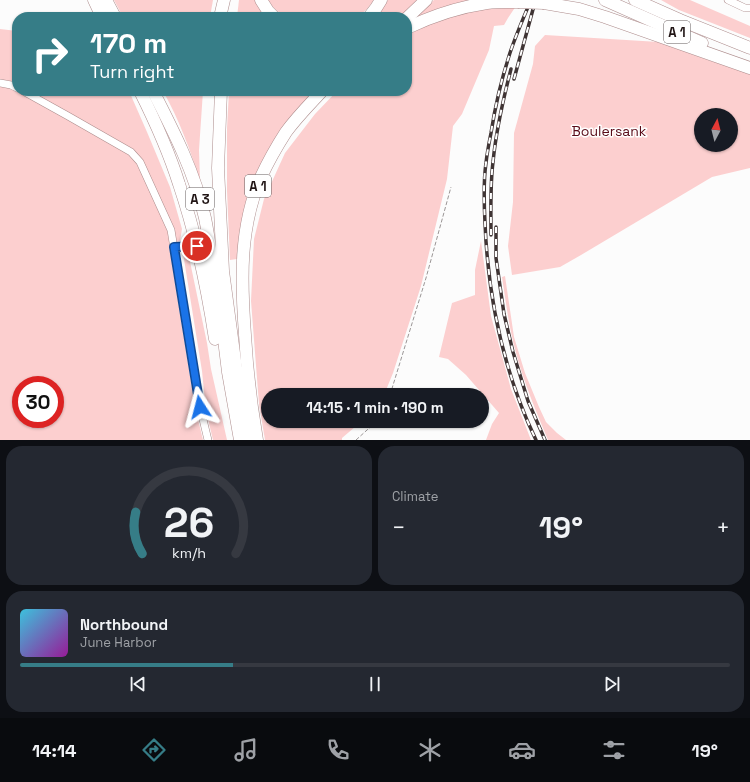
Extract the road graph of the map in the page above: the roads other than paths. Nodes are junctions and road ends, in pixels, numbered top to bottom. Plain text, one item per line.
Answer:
1 (94, 0) edge
2 (106, 0) edge
3 (224, 0) edge
4 (231, 0) edge
5 (261, 0) edge
6 (381, 0) edge
7 (426, 0) edge
8 (579, 0) edge
9 (605, 0) edge
10 (635, 0) edge
11 (646, 0) edge
12 (728, 0) edge
13 (750, 8) edge
14 (100, 12) edge
15 (112, 12) edge
16 (221, 12) edge
17 (230, 12) edge
18 (269, 12) edge
19 (373, 12) edge
20 (412, 13) edge
21 (680, 20) junction
22 (412, 26) edge
23 (659, 35) junction
24 (750, 48) edge
25 (750, 62) edge
26 (750, 68) edge
27 (0, 83) edge
28 (12, 86) edge
29 (31, 96) edge
30 (142, 96) edge
31 (156, 96) edge
32 (213, 96) edge
33 (221, 96) edge
34 (317, 96) edge
35 (197, 246) junction
36 (174, 247) junction
37 (220, 315) junction
38 (231, 391) junction
39 (208, 440) edge
40 (240, 440) edge
41 (248, 440) edge
42 (257, 440) edge

1 - 14 highway
2 - 15 highway
3 - 16 highway
4 - 17 highway
5 - 18 highway
6 - 19 highway
7 - 20 highway
8 - 23 highway, A 1
9 - 25 highway, A 1
10 - 21 highway, A 1
11 - 21 highway
12 - 13 street
21 - 24 highway, A 1
22 - 23 highway, A 1, bridge
23 - 26 highway, A 1
27 - 28 street
29 - 36 street
30 - 35 highway, A 3
31 - 37 highway, A 3
32 - 37 highway, A 3
33 - 41 highway, A 3
34 - 42 highway, A 1
35 - 36 lane
35 - 38 highway, A 3
36 - 39 street
37 - 38 highway, A 3
38 - 40 highway, A 3

